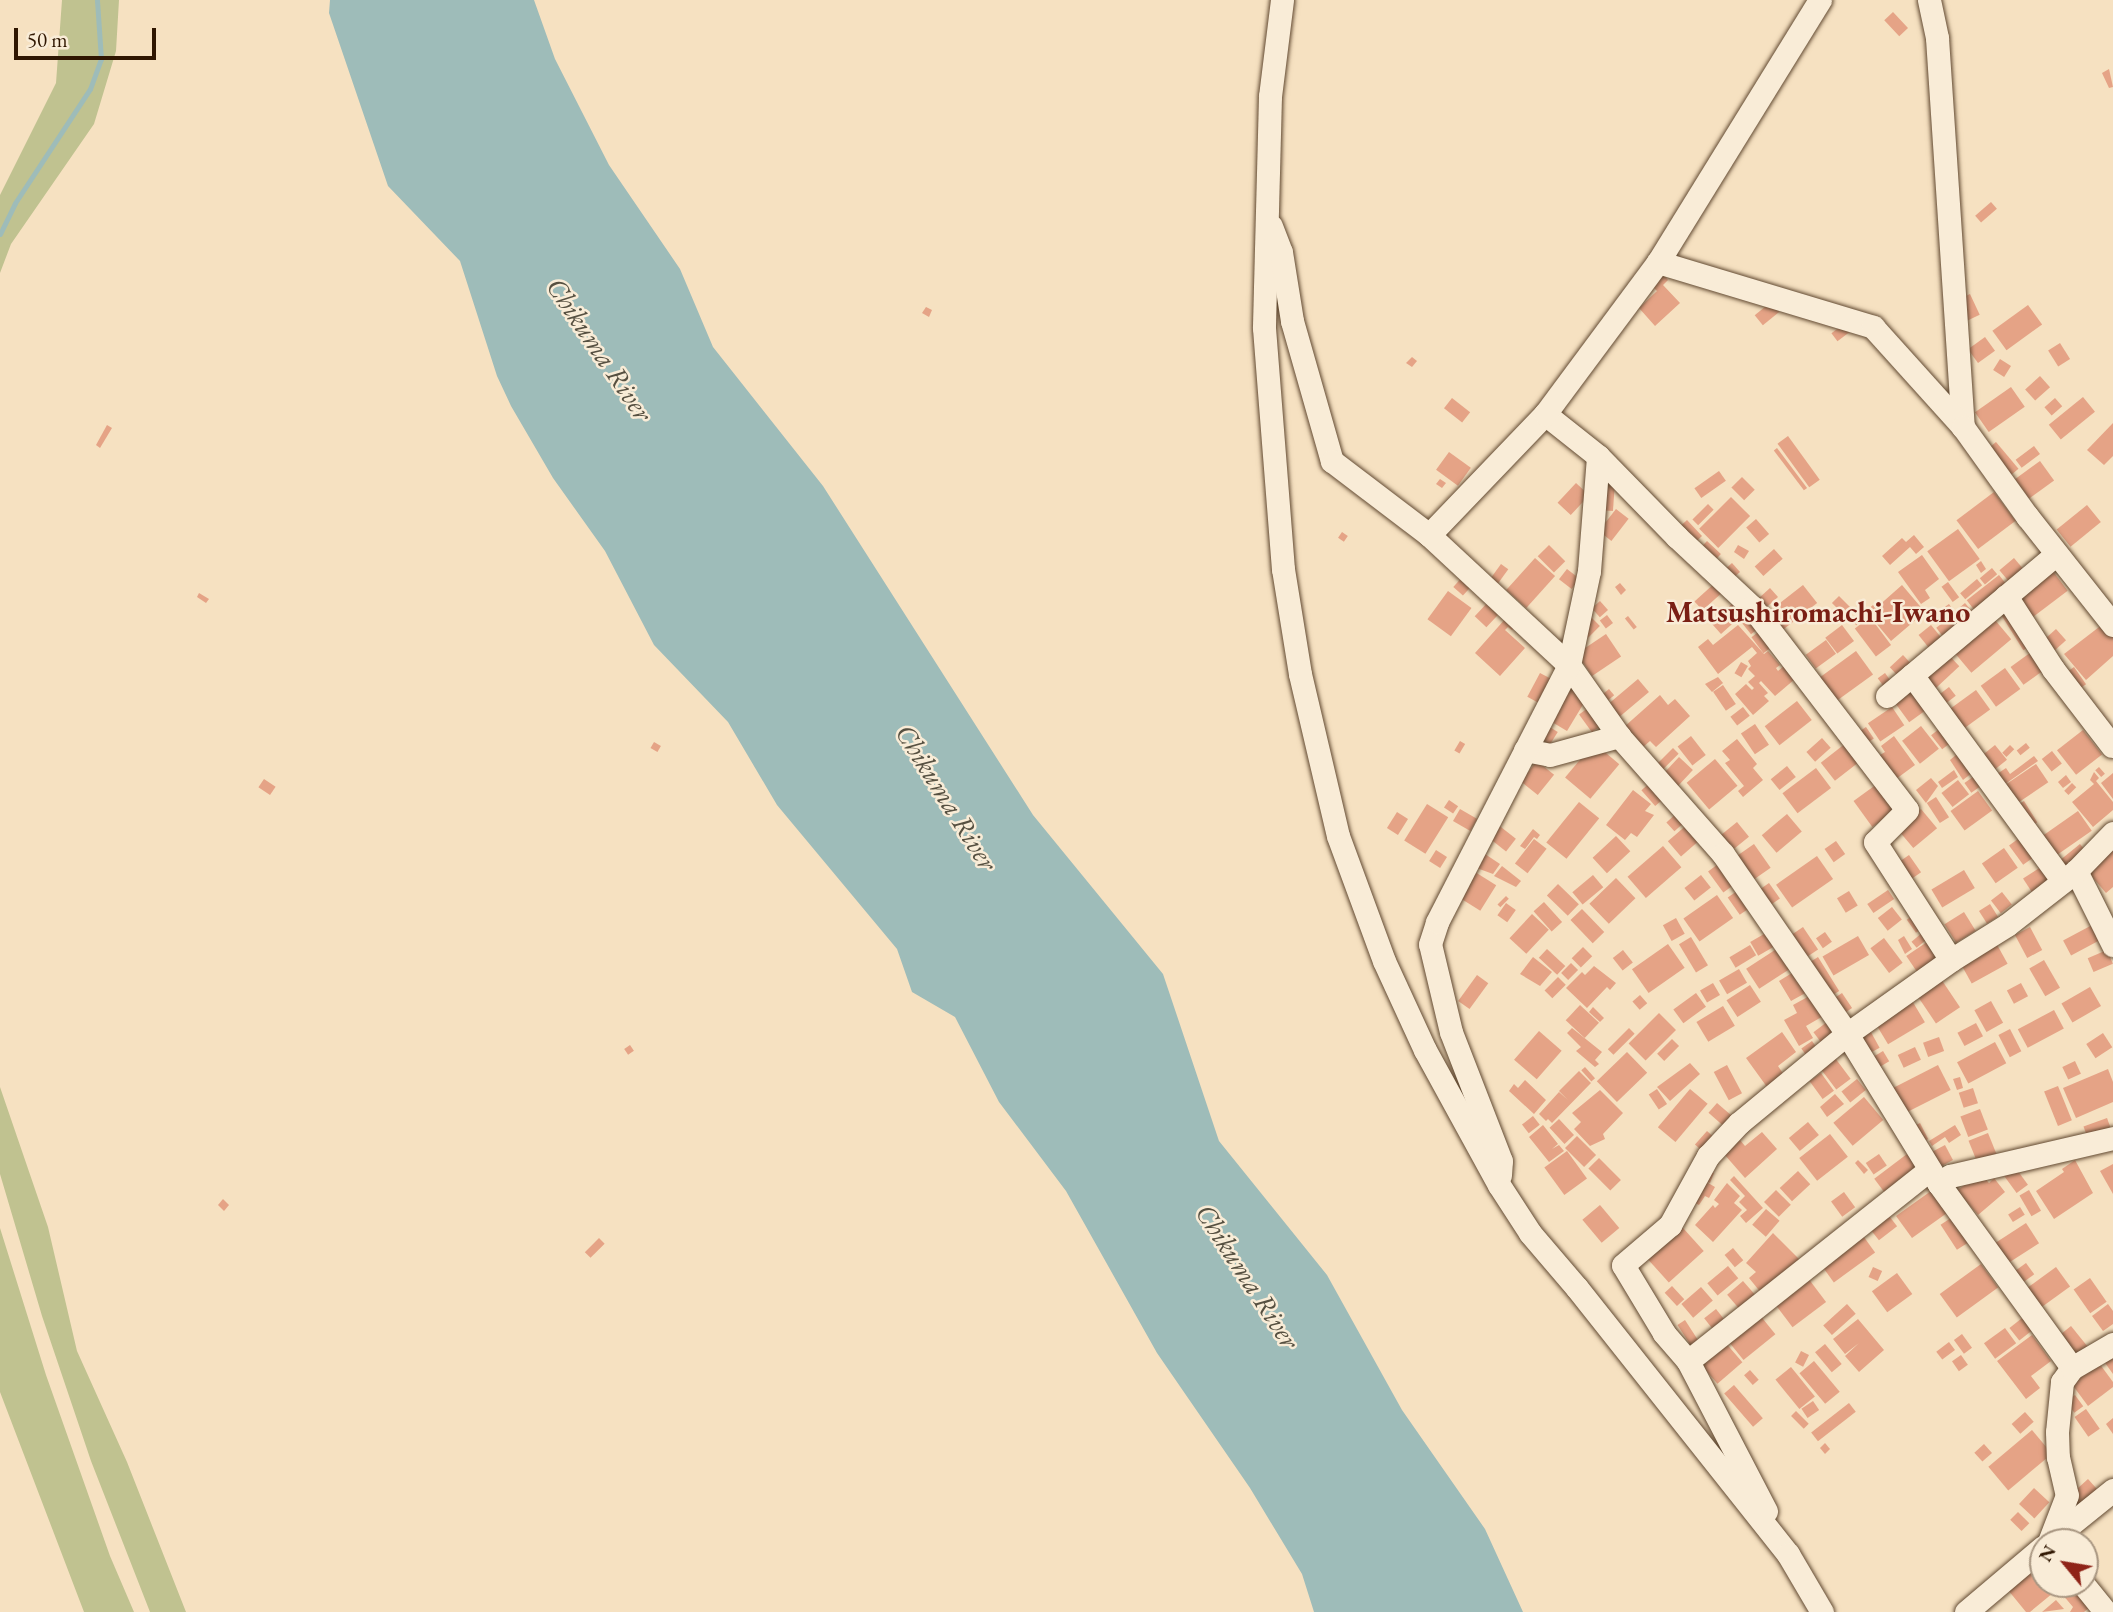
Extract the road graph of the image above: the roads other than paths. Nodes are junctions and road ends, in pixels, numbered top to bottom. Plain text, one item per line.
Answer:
1 (1282, 0) edge
2 (1820, 0) edge
3 (1929, 0) edge
4 (1266, 213) junction
5 (1658, 262) junction
6 (1545, 414) junction
7 (1964, 427) junction
8 (1598, 456) junction
9 (1429, 536) junction
10 (2056, 554) junction
11 (2006, 596) junction
12 (2113, 625) edge
13 (1569, 665) junction
14 (1912, 675) junction
15 (1887, 696) dead end
16 (1619, 736) junction
17 (2112, 746) edge
18 (1525, 750) junction
19 (2113, 833) edge
20 (2069, 876) junction
21 (2113, 945) edge
22 (1951, 960) junction
23 (1847, 1034) junction
24 (2113, 1138) edge
25 (1934, 1177) junction
26 (1499, 1185) junction
27 (2113, 1344) edge
28 (1688, 1361) junction
29 (2072, 1368) junction
30 (2113, 1490) edge
31 (2054, 1528) edge
32 (2066, 1528) edge
33 (1788, 1554) junction
34 (2029, 1559) edge
35 (2094, 1598) edge
36 (1822, 1612) edge
37 (1966, 1612) edge
38 (2106, 1612) edge

1 - 4 street
2 - 5 street
3 - 7 street
4 - 9 street
4 - 26 street
5 - 6 street
5 - 7 street
6 - 8 street
6 - 9 street
7 - 10 street
8 - 13 street
8 - 22 street
9 - 13 street
10 - 11 street
10 - 12 street
11 - 14 street
11 - 17 street
13 - 16 street
13 - 18 street
14 - 15 street
14 - 20 street
16 - 18 street
16 - 23 street
18 - 26 street
19 - 20 street
20 - 21 street
20 - 22 street
22 - 23 street
23 - 25 street
23 - 28 street
24 - 25 street
25 - 28 street
25 - 29 street
26 - 33 street
27 - 29 street
28 - 33 street
29 - 31 street
30 - 32 street
33 - 36 street
34 - 37 street
35 - 38 street

